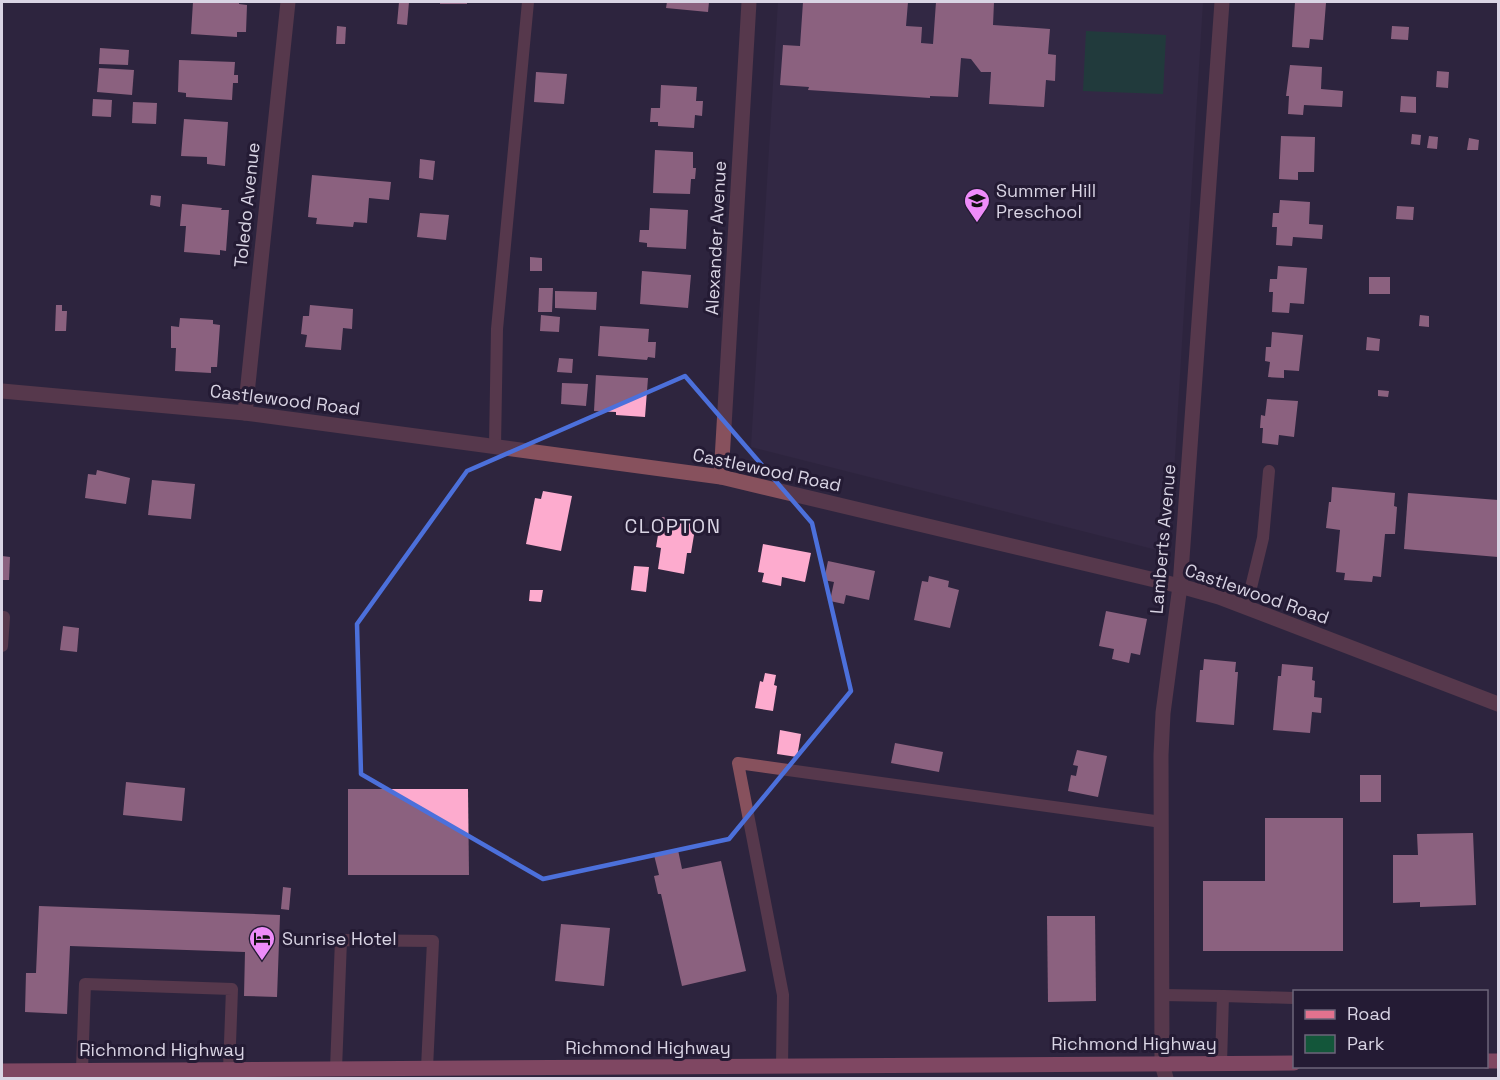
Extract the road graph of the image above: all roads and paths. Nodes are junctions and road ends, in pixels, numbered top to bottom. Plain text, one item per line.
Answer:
1 (288, 2) edge
2 (528, 2) edge
3 (749, 2) edge
4 (1222, 2) edge
5 (2, 391) edge
6 (245, 413) junction
7 (495, 447) junction
8 (1269, 471) dead end
9 (721, 477) junction
10 (1180, 586) junction
11 (1246, 608) junction
12 (2, 617) edge
13 (2, 646) edge
14 (1498, 704) edge
15 (1162, 822) junction
16 (1162, 995) junction
17 (1223, 996) junction
18 (1293, 998) edge
19 (1221, 1063) junction
20 (1293, 1063) edge
21 (782, 1065) junction
22 (427, 1068) junction
23 (336, 1069) junction
24 (82, 1070) junction
25 (229, 1070) junction
26 (2, 1071) edge
27 (1164, 1071) edge
28 (690, 1073) edge

1 - 6 street, Toledo Avenue
2 - 7 lane
3 - 9 street, Alexander Avenue
4 - 10 street, Lamberts Avenue
5 - 6 street, Castlewood Road
6 - 7 street, Castlewood Road
7 - 9 street, Castlewood Road
8 - 11 lane
9 - 10 street, Castlewood Road
10 - 11 street, Castlewood Road
10 - 15 street, Lamberts Avenue
11 - 14 street, Castlewood Road
12 - 13 lane
15 - 16 street, Lamberts Avenue
15 - 21 lane
16 - 17 lane
16 - 27 street, Lamberts Avenue
17 - 18 lane
17 - 19 lane
19 - 20 main road, Richmond Highway
19 - 27 main road, Richmond Highway
21 - 27 main road, Richmond Highway
21 - 28 main road, Richmond Highway
22 - 23 main road, Richmond Highway
22 - 23 lane
22 - 28 main road, Richmond Highway
23 - 25 main road, Richmond Highway
24 - 25 main road, Richmond Highway
24 - 25 lane
24 - 26 main road, Richmond Highway

